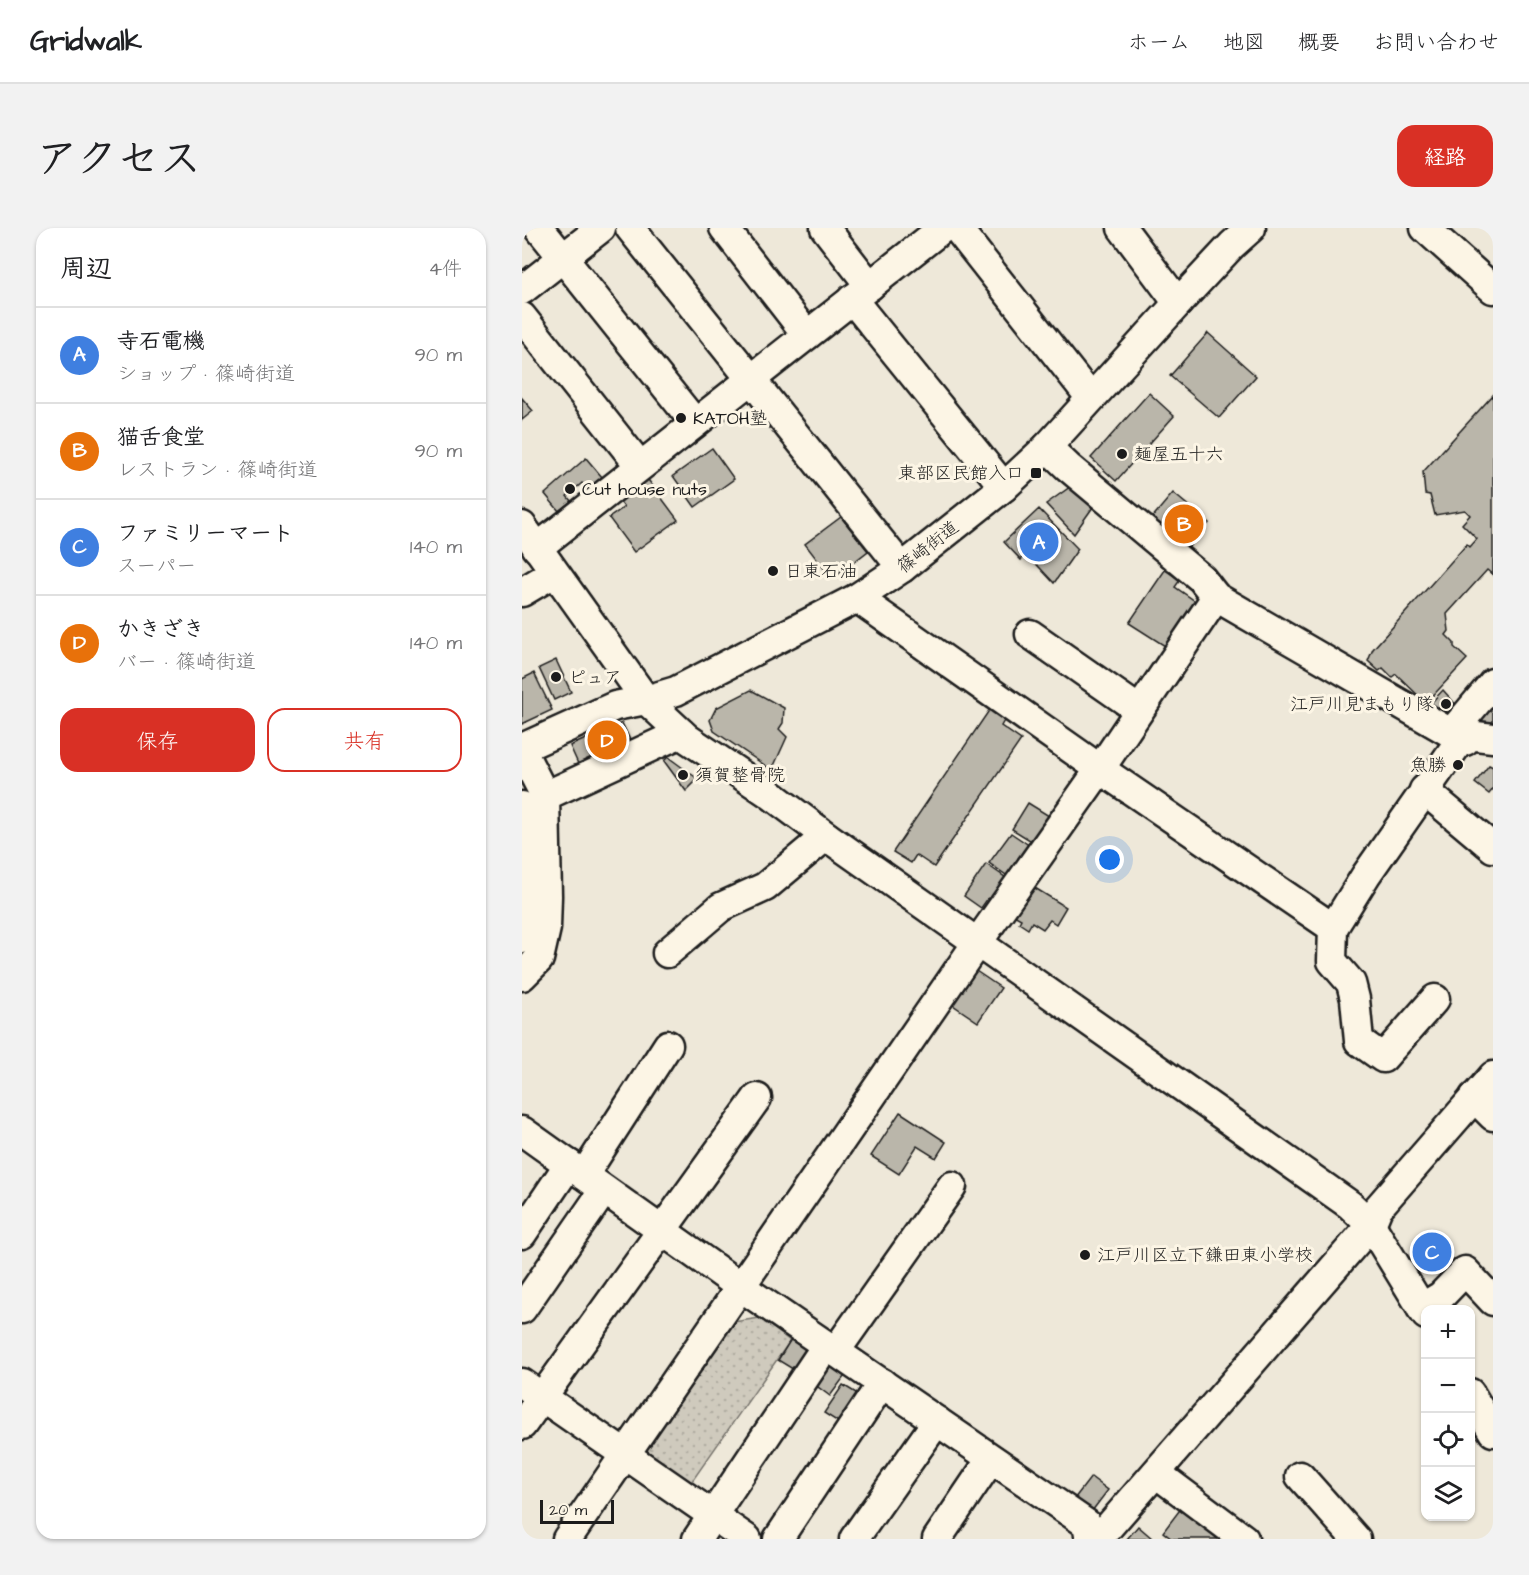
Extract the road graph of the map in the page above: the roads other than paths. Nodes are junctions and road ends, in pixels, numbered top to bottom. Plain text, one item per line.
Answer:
1 (540, 228) edge
2 (602, 228) edge
3 (630, 228) edge
4 (724, 228) edge
5 (825, 228) edge
6 (943, 228) edge
7 (957, 228) edge
8 (1122, 228) edge
9 (1425, 228) edge
10 (1234, 234) edge
11 (563, 258) junction
12 (1492, 287) edge
13 (522, 290) edge
14 (861, 292) junction
15 (1178, 303) junction
16 (522, 317) edge
17 (807, 335) junction
18 (750, 380) junction
19 (1090, 397) junction
20 (695, 423) junction
21 (1047, 447) junction
22 (640, 466) junction
23 (1004, 487) junction
24 (530, 537) edge
25 (902, 568) junction
26 (554, 573) junction
27 (522, 592) edge
28 (1216, 597) junction
29 (858, 598) junction
30 (1030, 634) dead end
31 (1493, 683) edge
32 (646, 700) junction
33 (1139, 710) junction
34 (681, 734) junction
35 (1456, 736) junction
36 (1493, 738) edge
37 (522, 749) edge
38 (1493, 756) edge
39 (1100, 769) junction
40 (1424, 790) junction
41 (533, 801) edge
42 (826, 836) junction
43 (1493, 848) edge
44 (1333, 928) junction
45 (522, 939) edge
46 (979, 942) junction
47 (667, 953) dead end
48 (522, 976) edge
49 (1435, 999) dead end
50 (668, 1045) dead end
51 (1493, 1076) edge
52 (756, 1098) dead end
53 (1484, 1106) edge
54 (522, 1131) edge
55 (586, 1176) junction
56 (952, 1186) dead end
57 (1371, 1225) junction
58 (661, 1232) junction
59 (522, 1234) edge
60 (741, 1287) junction
61 (1493, 1301) edge
62 (1431, 1305) edge
63 (522, 1309) edge
64 (1421, 1309) edge
65 (830, 1349) junction
66 (882, 1383) junction
67 (532, 1390) edge
68 (1475, 1402) edge
69 (937, 1421) junction
70 (522, 1425) edge
71 (1493, 1432) edge
72 (626, 1454) junction
73 (991, 1459) junction
74 (1156, 1473) junction
75 (1300, 1476) dead end
76 (713, 1515) junction
77 (567, 1539) edge
78 (697, 1539) edge
79 (747, 1539) edge
80 (778, 1539) edge
81 (854, 1539) edge
82 (938, 1539) edge
83 (1090, 1539) edge
84 (1098, 1539) edge
85 (1244, 1539) edge
86 (1356, 1539) edge

1 - 11 street
2 - 11 street
3 - 18 street
4 - 17 street
5 - 14 street
6 - 14 street
7 - 19 street
8 - 15 street
9 - 12 street
10 - 15 street, 篠崎街道
11 - 13 street
11 - 20 street
14 - 17 street
14 - 23 street
15 - 19 street, 篠崎街道
16 - 22 street
17 - 18 street
18 - 20 street
18 - 25 street
19 - 21 street, 篠崎街道
20 - 22 street
21 - 23 street, 篠崎街道
21 - 28 street
22 - 24 street
23 - 25 street, 篠崎街道
24 - 26 street
25 - 29 street, 篠崎街道
26 - 27 street
26 - 32 street
28 - 33 street
28 - 35 street
29 - 32 street, 篠崎街道
29 - 39 street
30 - 33 street
31 - 35 street
32 - 34 street
32 - 37 street, 篠崎街道
33 - 39 street
34 - 41 street
34 - 42 street
35 - 36 street
35 - 38 street
35 - 40 street
37 - 41 street
39 - 44 street
39 - 46 street
40 - 43 street
40 - 44 street
41 - 45 street
41 - 48 street
42 - 46 street
42 - 47 street
44 - 49 street
46 - 57 street
46 - 60 street
50 - 55 street
51 - 53 street
52 - 58 street
53 - 57 street
54 - 55 street
55 - 58 street
55 - 59 street
55 - 63 street
56 - 65 street
57 - 64 street
57 - 74 street
58 - 60 street
58 - 67 street
60 - 65 street
60 - 72 street
61 - 62 street
65 - 66 street
65 - 76 street
66 - 69 street
66 - 80 street
67 - 70 street
67 - 72 street
68 - 71 street
69 - 73 street
69 - 81 street
72 - 76 street
72 - 77 street
73 - 82 street
73 - 83 street
74 - 84 street
74 - 85 street
75 - 86 street
76 - 78 street
76 - 79 street

